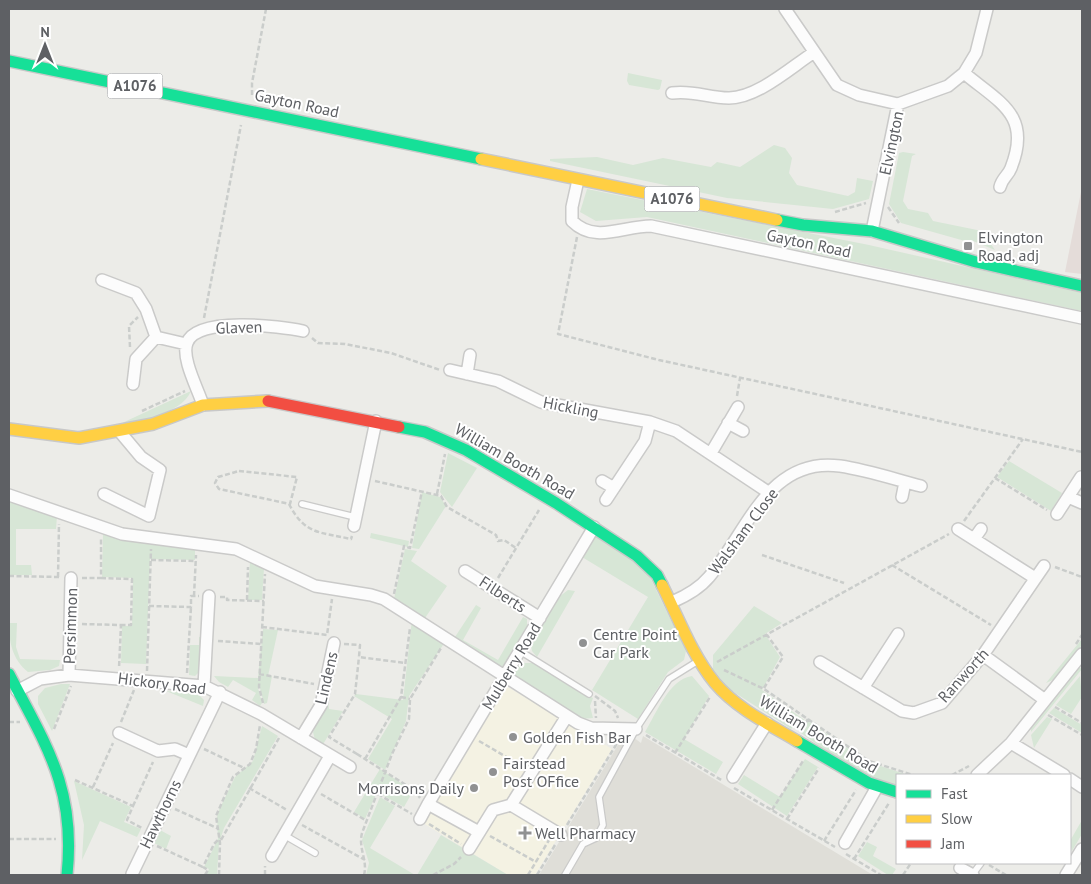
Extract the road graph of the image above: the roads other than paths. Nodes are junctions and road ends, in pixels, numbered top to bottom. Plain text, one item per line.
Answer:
1 (785, 9) edge
2 (986, 9) edge
3 (813, 53) junction
4 (9, 61) edge
5 (964, 73) junction
6 (672, 93) dead end
7 (898, 104) junction
8 (578, 180) junction
9 (1000, 187) dead end
10 (872, 231) junction
11 (102, 280) dead end
12 (1082, 286) edge
13 (1082, 318) edge
14 (303, 331) road end
15 (156, 337) junction
16 (186, 344) junction
17 (470, 355) dead end
18 (450, 370) road end
19 (467, 374) junction
20 (133, 384) dead end
21 (203, 405) junction
22 (738, 407) road end
23 (376, 421) junction
24 (650, 422) junction
25 (728, 423) junction
26 (9, 429) edge
27 (743, 430) dead end
28 (120, 432) junction
29 (710, 453) junction
30 (1081, 477) dead end
31 (602, 481) dead end
32 (905, 482) junction
33 (921, 486) dead end
34 (614, 488) junction
35 (768, 492) junction
36 (104, 494) dead end
37 (9, 495) edge
38 (902, 497) dead end
39 (1068, 498) junction
40 (606, 500) dead end
41 (1082, 503) edge
42 (302, 504) dead end
43 (1057, 514) road end
44 (354, 521) joint
45 (594, 527) junction
46 (958, 529) road end
47 (981, 529) dead end
48 (974, 540) junction
49 (1044, 566) road end
50 (465, 571) dead end
51 (71, 578) road end
52 (1035, 578) junction
53 (209, 596) dead end
54 (672, 602) junction
55 (540, 618) junction
56 (898, 634) dead end
57 (330, 639) road end
58 (520, 651) junction
59 (1082, 654) edge
60 (983, 655) junction
61 (700, 660) junction
62 (820, 662) dead end
63 (9, 674) edge
64 (72, 675) junction
65 (505, 676) junction
66 (204, 686) junction
67 (863, 688) junction
68 (17, 691) junction
69 (220, 692) junction
70 (589, 694) road end
71 (1049, 703) junction
72 (567, 716) junction
73 (767, 722) junction
74 (634, 731) junction
75 (119, 733) dead end
76 (301, 738) junction
77 (1011, 743) junction
78 (191, 750) junction
79 (330, 756) junction
80 (350, 767) road end
81 (975, 770) edge
82 (1062, 774) edge
83 (733, 777) dead end
84 (1071, 780) edge
85 (877, 787) junction
86 (1082, 787) edge
87 (896, 792) edge
88 (511, 804) junction
89 (427, 805) junction
90 (420, 819) road end
91 (480, 831) junction
92 (558, 833) road end
93 (284, 835) junction
94 (845, 843) dead end
95 (469, 849) road end
96 (1082, 849) edge
97 (315, 853) dead end
98 (272, 856) dead end
99 (979, 864) edge
100 (960, 868) dead end
101 (132, 874) dead end
102 (67, 875) edge
103 (565, 875) edge
104 (973, 875) edge
105 (1066, 875) edge

1 - 3 street
2 - 5 street, Elvington
3 - 6 street
3 - 7 street
4 - 8 street, Gayton Road / A1076
5 - 7 street, Elvington
5 - 9 street
7 - 10 street, Elvington
8 - 10 street, Gayton Road / A1076
8 - 13 street, Gayton Road
10 - 12 street, Gayton Road / A1076
11 - 15 street
14 - 16 street, Glaven
15 - 16 street
15 - 20 street
16 - 21 street
17 - 19 street
18 - 19 street, Hickling
19 - 24 street, Hickling
21 - 23 street, William Booth Road
21 - 28 street, William Booth Road
22 - 25 street
23 - 44 street
23 - 45 street, William Booth Road
24 - 29 street, Hickling
24 - 34 street
25 - 27 street
25 - 29 street
26 - 28 street, William Booth Road
28 - 36 street
29 - 35 street, Hickling
30 - 39 street
31 - 34 street
32 - 33 street, Walsham Close
32 - 35 street, Walsham Close
32 - 38 street
34 - 40 street
35 - 54 street, Walsham Close
37 - 65 street
39 - 41 street
39 - 43 street
42 - 44 lane
45 - 54 street, William Booth Road
45 - 55 street, Mulberry Road
46 - 48 street
47 - 48 street
48 - 52 street
49 - 52 street, Ranworth
50 - 55 street, Filberts
51 - 64 street, Persimmon
52 - 60 street, Ranworth
53 - 66 street
54 - 61 street, William Booth Road
55 - 58 street, Mulberry Road
56 - 67 street
57 - 76 street, Lindens
58 - 65 street, Mulberry Road
58 - 70 lane
59 - 71 street
60 - 67 street, Ranworth
60 - 71 street
61 - 73 street, William Booth Road
61 - 74 lane
62 - 67 street, Ranworth
63 - 68 street
64 - 66 street, Hickory Road
64 - 68 street, Hickory Road
65 - 72 street
65 - 89 street, Mulberry Road
66 - 69 street, Hickory Road
68 - 102 street
69 - 76 street, Hickory Road
69 - 78 street, Hawthorns
71 - 77 street
72 - 74 street
72 - 88 street
73 - 83 street
73 - 85 street, William Booth Road
74 - 103 lane
75 - 78 street
76 - 79 street, Hickory Road
77 - 81 street
77 - 82 street
78 - 101 street, Hawthorns
79 - 80 street, Hickory Road
79 - 93 street
84 - 86 street
85 - 87 street, William Booth Road
85 - 94 street
88 - 91 street
88 - 92 street
89 - 90 street, Mulberry Road
89 - 91 street
91 - 95 street
93 - 97 lane
93 - 98 street
96 - 105 street
99 - 104 lane
100 - 104 street

